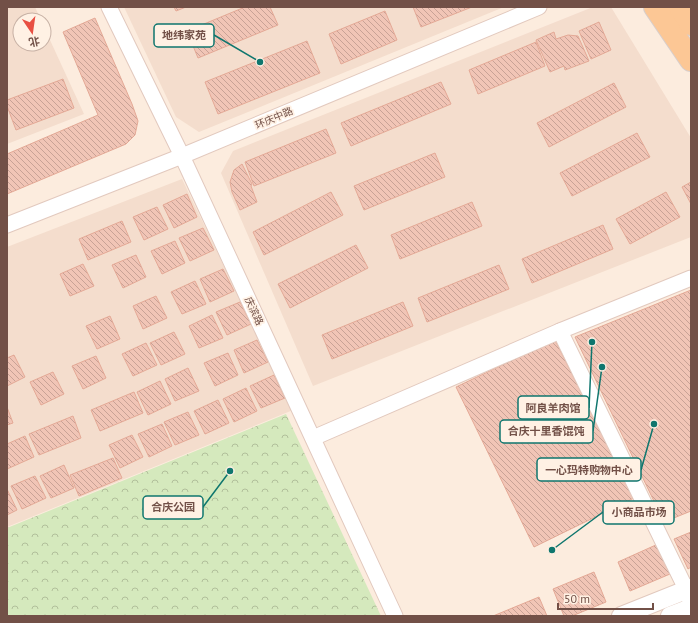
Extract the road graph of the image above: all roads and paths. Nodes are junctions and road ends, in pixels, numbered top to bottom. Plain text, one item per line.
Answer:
1 (109, 7) edge
2 (539, 7) edge
3 (655, 7) edge
4 (680, 7) edge
5 (691, 24) edge
6 (691, 60) edge
7 (182, 156) junction
8 (7, 226) edge
9 (691, 278) edge
10 (560, 331) junction
11 (314, 438) junction
12 (690, 598) edge
13 (395, 616) edge
14 (621, 616) edge
15 (670, 616) edge

1 - 7 street, 庆滨路
2 - 7 street, 环庆中路
3 - 6 main road
4 - 5 main road
7 - 8 street, 环庆中路
7 - 11 street, 庆滨路
9 - 10 street
10 - 11 street
10 - 12 street
11 - 13 street, 庆滨路
12 - 14 street
12 - 15 street

